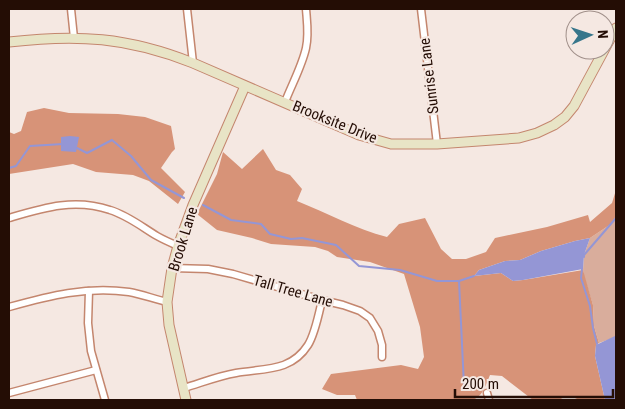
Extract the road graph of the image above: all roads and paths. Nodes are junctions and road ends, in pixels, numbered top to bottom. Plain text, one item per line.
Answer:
1 (71, 9) edge
2 (187, 9) edge
3 (306, 9) edge
4 (422, 9) edge
5 (616, 28) edge
6 (74, 38) junction
7 (9, 42) edge
8 (192, 63) junction
9 (245, 86) junction
10 (285, 102) junction
11 (437, 144) junction
12 (9, 218) edge
13 (178, 246) junction
14 (172, 268) junction
15 (89, 290) junction
16 (322, 300) junction
17 (167, 302) junction
18 (9, 307) edge
19 (382, 357) dead end
20 (96, 370) junction
21 (184, 388) junction
22 (9, 393) edge
23 (487, 393) dead end
24 (105, 400) edge
25 (186, 400) edge
26 (489, 400) edge

1 - 6 street
2 - 8 street
3 - 10 street
4 - 11 street, Sunrise Lane
5 - 11 street, Brooksite Drive
6 - 7 street, Brooksite Drive
6 - 8 street, Brooksite Drive
8 - 9 street, Brooksite Drive
9 - 10 street, Brooksite Drive
9 - 13 street, Brook Lane
10 - 11 street, Brooksite Drive
12 - 13 street
13 - 14 street, Brook Lane
14 - 16 street, Tall Tree Lane
14 - 17 street, Brook Lane
15 - 17 street
15 - 18 street
15 - 20 street
16 - 19 street, Tall Tree Lane
16 - 21 street
17 - 21 street, Brook Lane
20 - 22 street
20 - 24 street
21 - 25 street, Brook Lane
23 - 26 street

